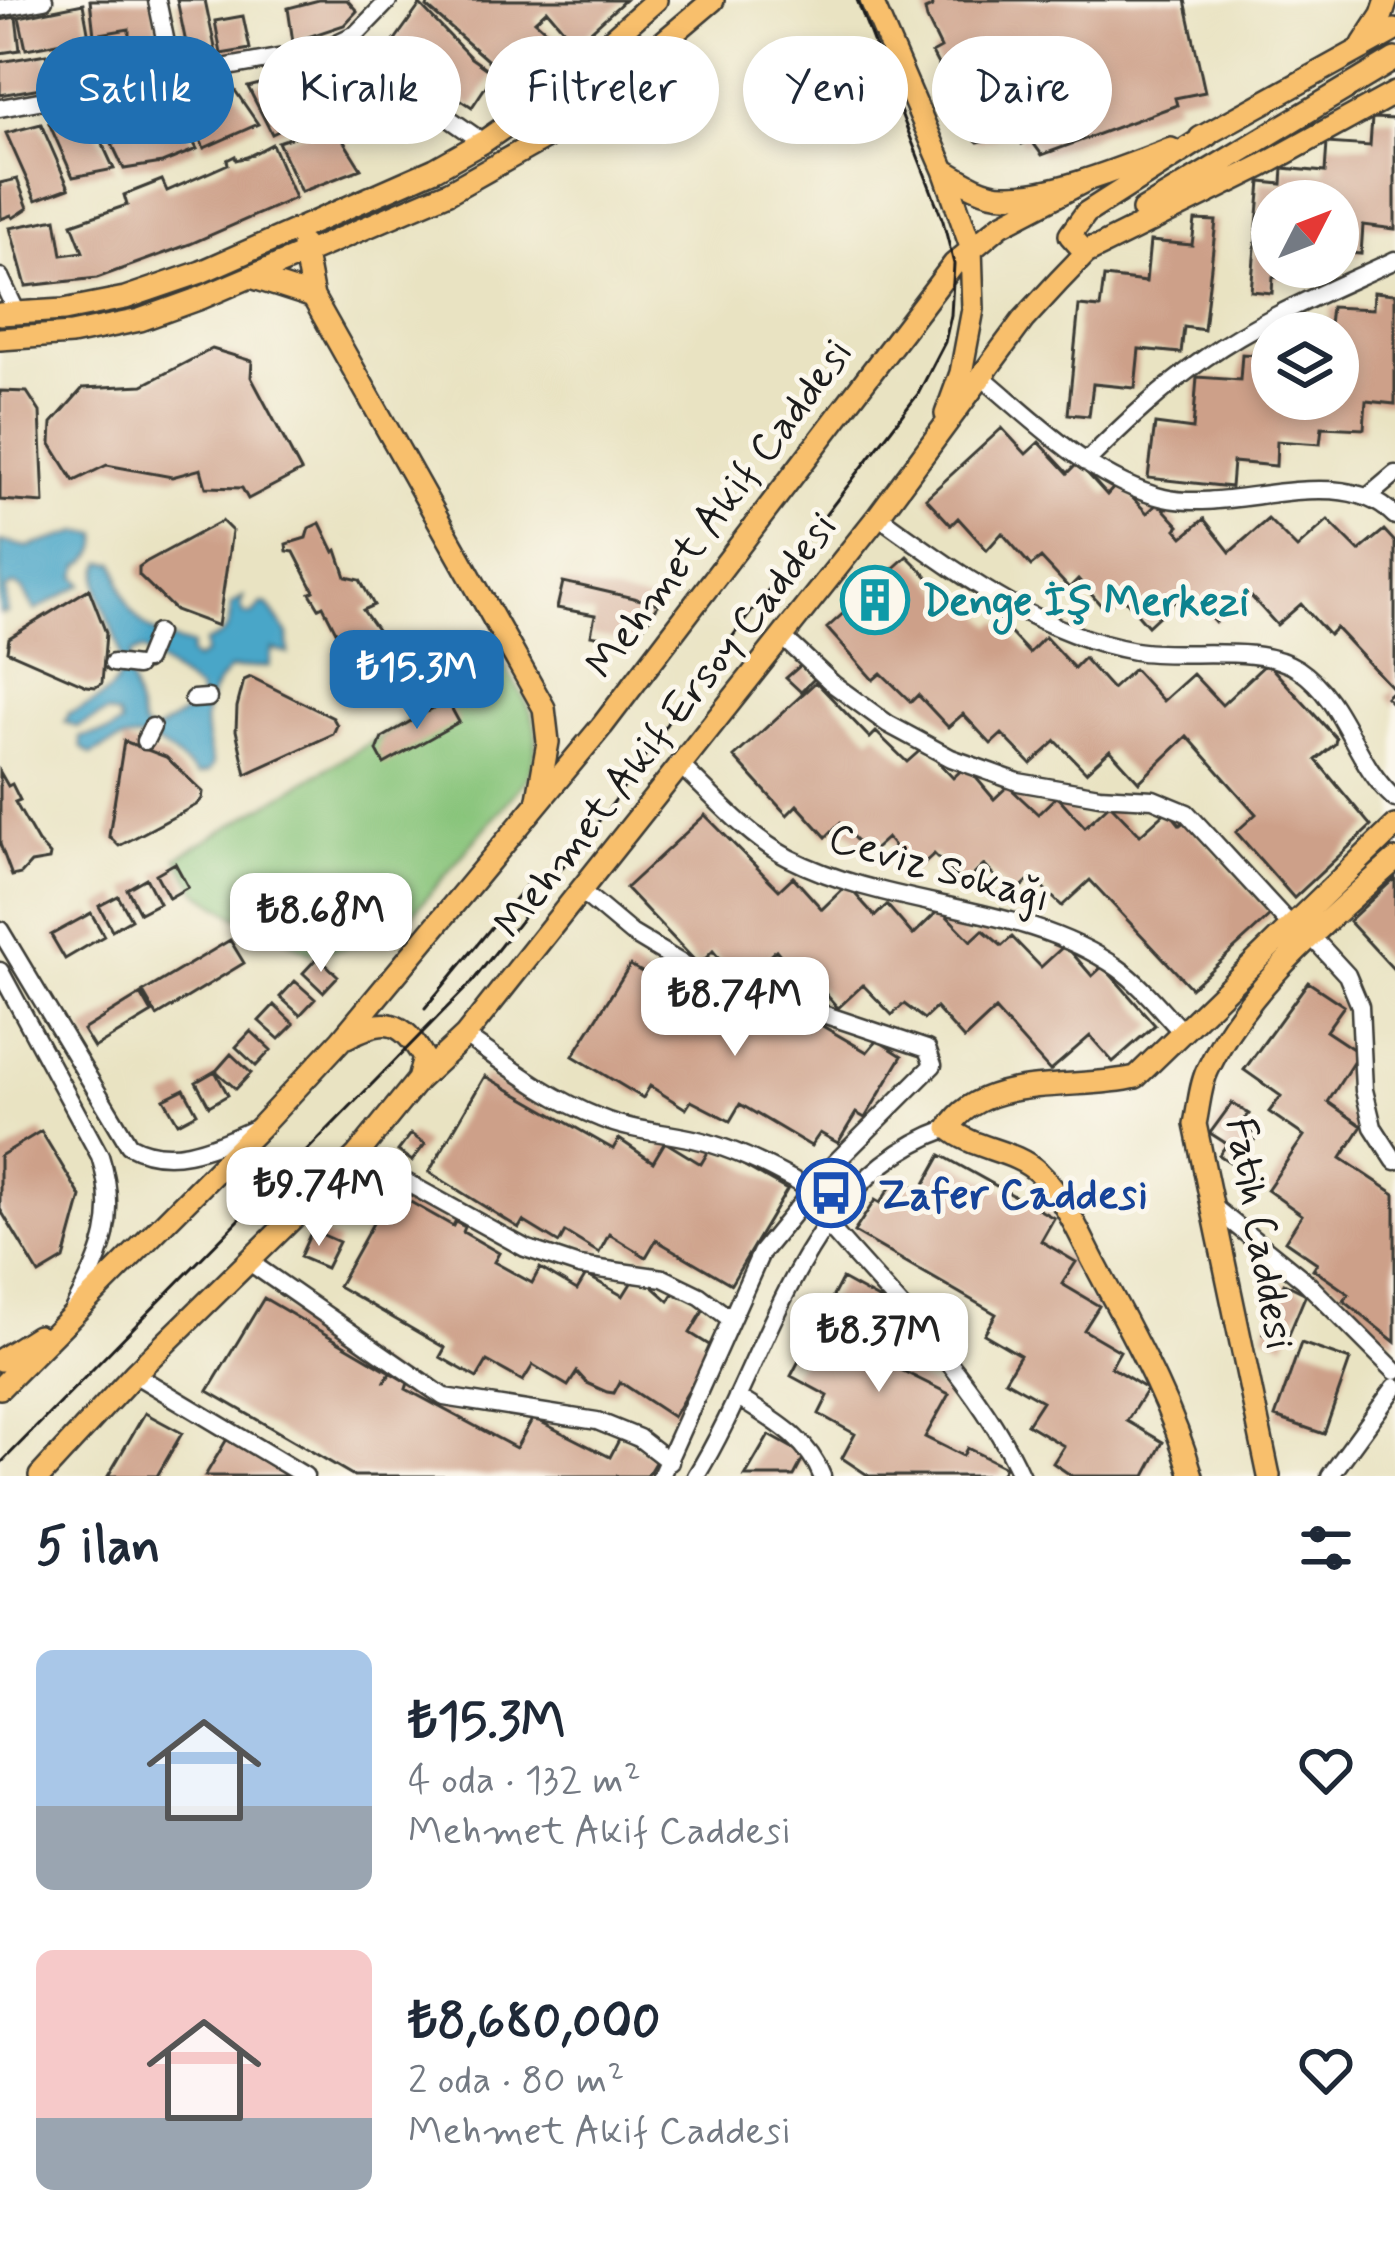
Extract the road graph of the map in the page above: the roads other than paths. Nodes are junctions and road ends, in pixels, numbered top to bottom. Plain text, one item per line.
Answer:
1 (44, 0) edge
2 (157, 0) edge
3 (389, 0) edge
4 (713, 0) edge
5 (871, 0) edge
6 (882, 0) edge
7 (1388, 0) edge
8 (655, 2) edge
9 (0, 8) edge
10 (1395, 30) edge
11 (164, 36) edge
12 (352, 36) edge
13 (886, 36) edge
14 (888, 36) edge
15 (1359, 50) junction
16 (1395, 59) edge
17 (908, 87) edge
18 (1395, 93) edge
19 (36, 102) edge
20 (0, 108) edge
21 (461, 127) edge
22 (1208, 135) junction
23 (483, 142) junction
24 (944, 170) junction
25 (1084, 181) junction
26 (305, 226) junction
27 (971, 247) junction
28 (1086, 254) junction
29 (302, 255) junction
30 (1395, 260) edge
31 (251, 277) junction
32 (0, 278) edge
33 (313, 297) junction
34 (8, 314) edge
35 (0, 339) edge
36 (982, 377) junction
37 (937, 437) junction
38 (1086, 462) junction
39 (1395, 474) edge
40 (1369, 496) junction
41 (878, 516) junction
42 (1395, 516) edge
43 (157, 633) dead end
44 (782, 636) junction
45 (113, 663) dead end
46 (678, 764) junction
47 (1395, 799) edge
48 (536, 808) junction
49 (1395, 826) edge
50 (1395, 860) edge
51 (581, 890) junction
52 (0, 930) edge
53 (1302, 932) junction
54 (0, 971) edge
55 (1183, 1033) junction
56 (465, 1036) junction
57 (341, 1040) junction
58 (1212, 1062) junction
59 (418, 1081) junction
60 (260, 1126) junction
61 (949, 1128) junction
62 (357, 1155) junction
63 (1395, 1161) edge
64 (811, 1190) junction
65 (1211, 1204) junction
66 (827, 1224) junction
67 (248, 1261) junction
68 (69, 1316) junction
69 (729, 1318) junction
70 (0, 1360) edge
71 (1395, 1370) edge
72 (134, 1374) junction
73 (1395, 1387) edge
74 (0, 1388) edge
75 (737, 1397) junction
76 (665, 1469) edge
77 (1271, 1471) edge
78 (40, 1476) edge
79 (305, 1476) edge
80 (696, 1476) edge
81 (822, 1476) edge
82 (1021, 1476) edge
83 (1192, 1476) edge
84 (1330, 1476) edge

1 - 9 street
2 - 11 street
3 - 12 street
4 - 29 main road
5 - 13 main road
6 - 14 main road
7 - 15 main road
8 - 23 main road
10 - 15 main road
15 - 22 main road
16 - 28 main road
17 - 24 main road
18 - 28 main road, Mehmet Akif Ersoy Caddesi
19 - 20 street
21 - 23 street
22 - 25 main road
22 - 28 main road
23 - 26 main road
24 - 25 main road
24 - 27 main road
25 - 27 main road, Mehmet Akif Caddesi
26 - 29 main road
26 - 34 main road
27 - 37 main road
27 - 48 main road, Mehmet Akif Caddesi
28 - 36 main road, Mehmet Akif Ersoy Caddesi
29 - 31 main road
29 - 33 main road
30 - 38 street
31 - 33 main road
31 - 35 main road
32 - 34 street
33 - 48 main road
36 - 37 main road, Mehmet Akif Ersoy Caddesi
36 - 38 street
37 - 41 main road, Mehmet Akif Ersoy Caddesi
38 - 40 street
39 - 40 street
40 - 42 street
41 - 44 main road, Mehmet Akif Ersoy Caddesi
41 - 47 street
43 - 45 street
44 - 46 main road, Mehmet Akif Ersoy Caddesi
44 - 53 street
46 - 51 main road, Mehmet Akif Ersoy Caddesi
46 - 55 street, Ceviz Sokağı
48 - 57 main road, Mehmet Akif Caddesi
49 - 53 main road, Fatih Caddesi
50 - 53 main road, Fatih Caddesi
51 - 56 main road, Mehmet Akif Ersoy Caddesi
51 - 64 street
52 - 60 street
53 - 55 main road, Fatih Caddesi
53 - 58 main road, Fatih Caddesi
53 - 63 street
54 - 68 street
55 - 58 main road
55 - 61 main road, Fatih Caddesi
56 - 59 main road, Mehmet Akif Ersoy Caddesi
56 - 64 street
57 - 59 main road
57 - 60 main road, Mehmet Akif Caddesi
58 - 65 main road, Fatih Caddesi
59 - 62 main road, Mehmet Akif Ersoy Caddesi
60 - 68 main road, Mehmet Akif Caddesi
61 - 66 street, Fatih Caddesi
61 - 83 main road
62 - 67 main road, Mehmet Akif Ersoy Caddesi
62 - 69 street
64 - 69 street
65 - 71 street
65 - 77 main road, Fatih Caddesi
66 - 75 street, Fatih Caddesi
66 - 82 street
67 - 72 main road, Mehmet Akif Ersoy Caddesi
67 - 76 street
68 - 70 main road
68 - 74 main road, Mehmet Akif Caddesi
69 - 76 street
72 - 78 main road, Mehmet Akif Ersoy Caddesi
72 - 79 street
73 - 84 street
75 - 80 street, Fatih Caddesi
75 - 81 street

